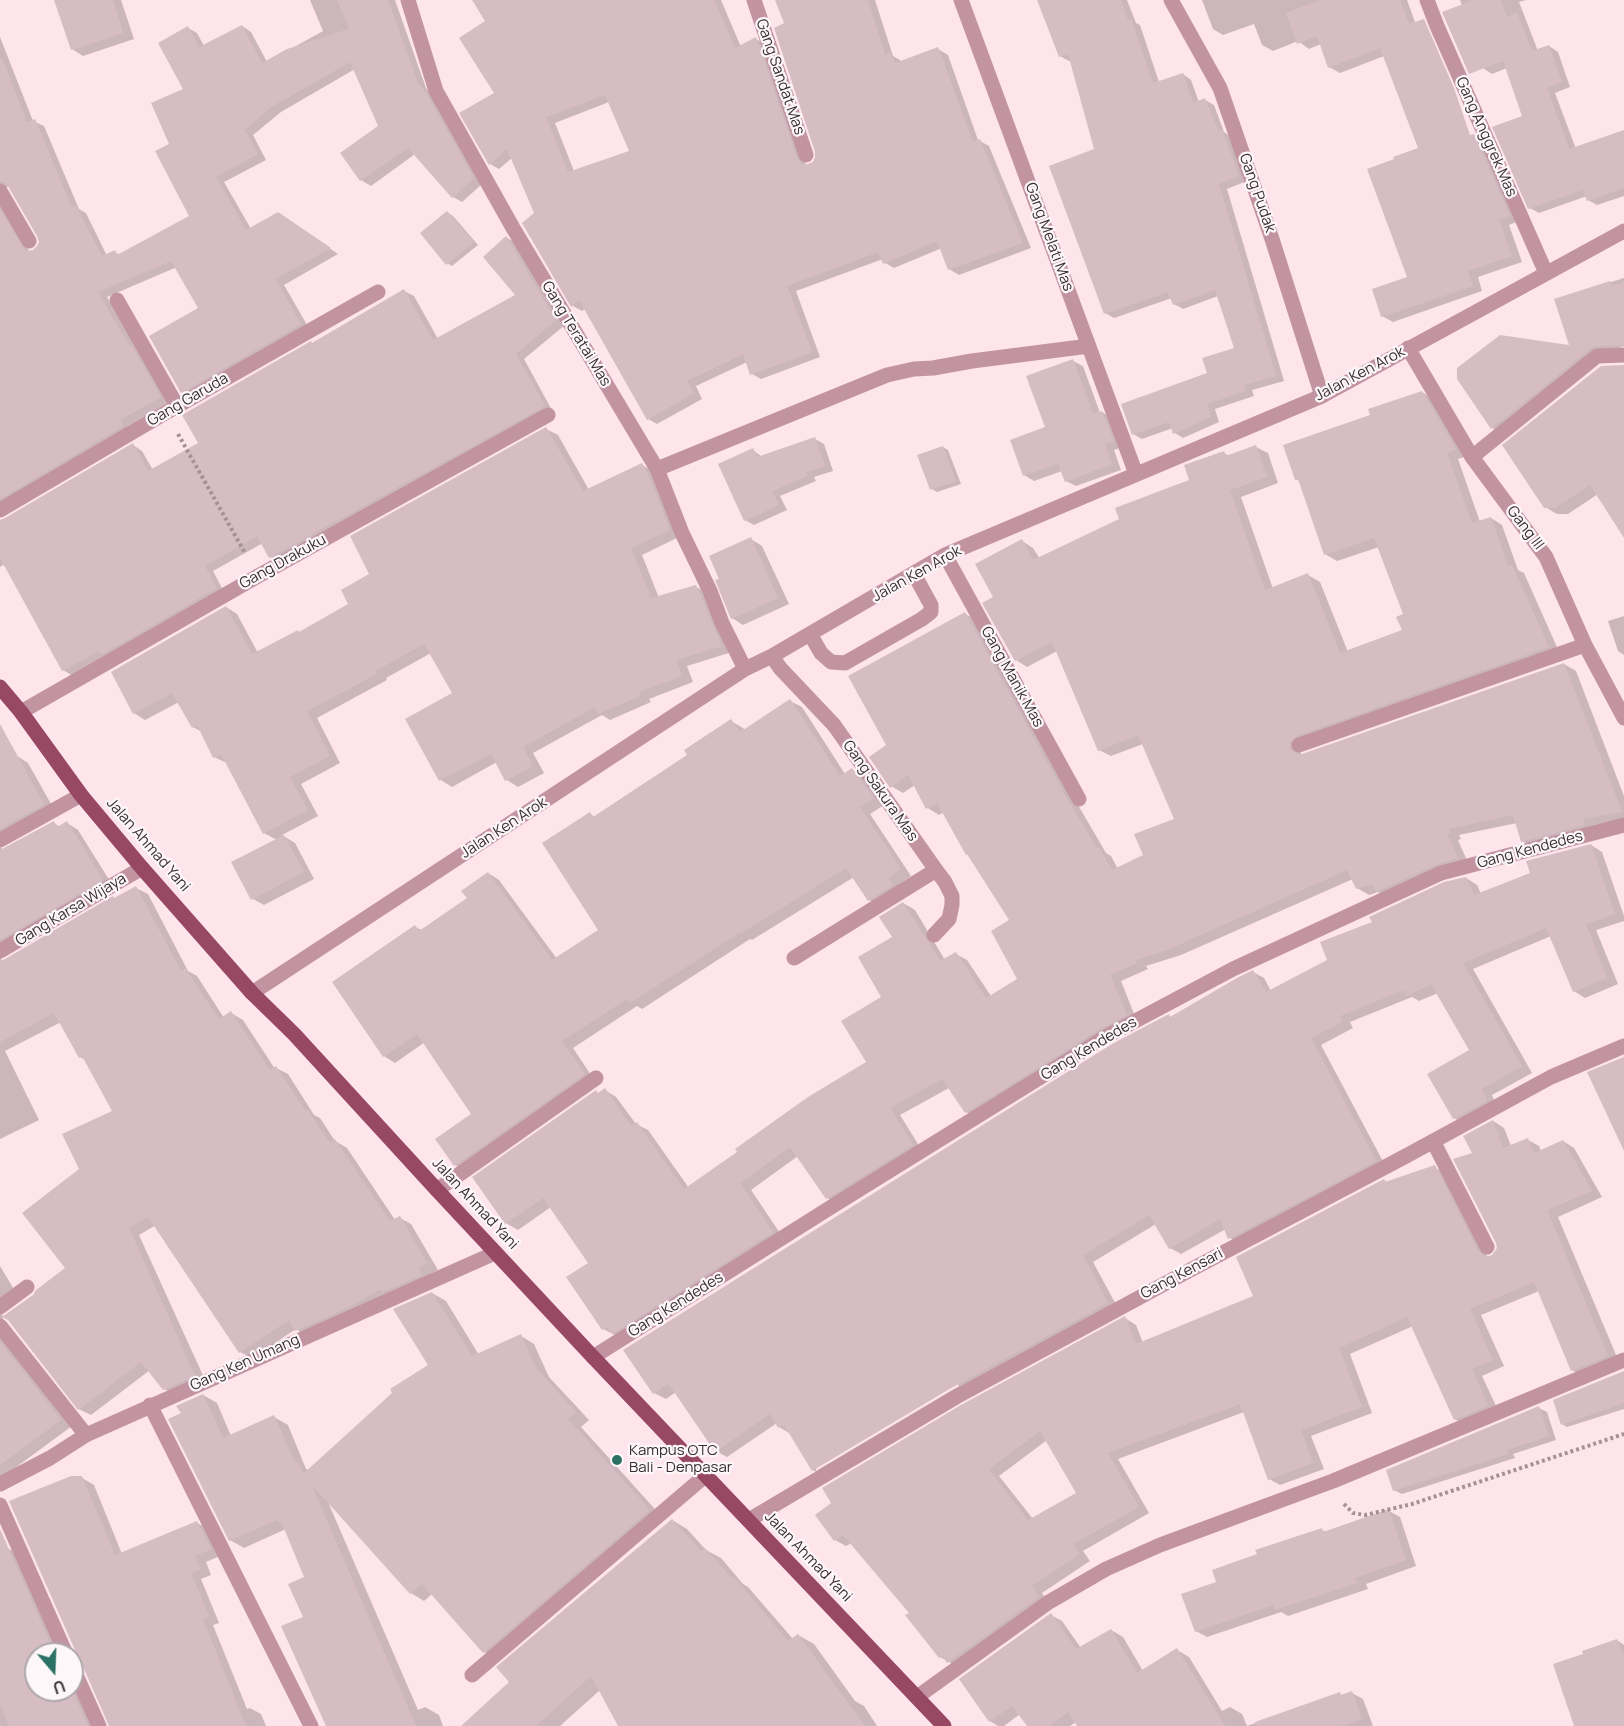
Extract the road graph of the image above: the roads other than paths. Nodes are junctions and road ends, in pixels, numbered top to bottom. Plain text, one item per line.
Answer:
1 (408, 0) edge
2 (754, 0) edge
3 (961, 0) edge
4 (1171, 0) edge
5 (1427, 0) edge
6 (806, 155) dead end
7 (0, 191) edge
8 (1624, 231) edge
9 (29, 241) dead end
10 (1546, 273) junction
11 (378, 292) dead end
12 (117, 300) dead end
13 (1089, 346) junction
14 (1408, 348) junction
15 (1624, 355) edge
16 (1322, 396) junction
17 (171, 410) junction
18 (548, 415) dead end
19 (1472, 458) junction
20 (657, 469) junction
21 (1136, 474) junction
22 (0, 510) edge
23 (945, 555) junction
24 (914, 574) junction
25 (810, 634) junction
26 (1585, 645) junction
27 (772, 656) junction
28 (745, 669) junction
29 (0, 687) edge
30 (21, 712) junction
31 (1624, 718) edge
32 (1299, 745) dead end
33 (81, 795) junction
34 (1078, 799) dead end
35 (1624, 825) edge
36 (0, 840) edge
37 (142, 868) junction
38 (936, 870) junction
39 (934, 935) dead end
40 (0, 951) edge
41 (794, 958) dead end
42 (252, 993) junction
43 (1624, 1046) edge
44 (596, 1078) dead end
45 (1433, 1141) junction
46 (437, 1190) junction
47 (1487, 1247) dead end
48 (495, 1252) junction
49 (27, 1287) dead end
50 (0, 1307) edge
51 (0, 1326) edge
52 (593, 1357) junction
53 (1624, 1360) edge
54 (150, 1405) junction
55 (86, 1435) junction
56 (706, 1475) junction
57 (0, 1484) edge
58 (0, 1505) edge
59 (749, 1520) junction
60 (61, 1642) edge
61 (472, 1675) dead end
62 (84, 1693) edge
63 (917, 1697) junction
64 (99, 1726) edge
65 (310, 1726) edge
66 (944, 1726) edge

1 - 20 street, Gang Teratai Mas
2 - 6 street, Gang Sandat Mas
3 - 13 street, Gang Melati Mas
4 - 16 street, Gang Pudak
5 - 10 street, Gang Anggrek Mas
7 - 9 street
8 - 10 street, Jalan Ken Arok
10 - 14 street, Jalan Ken Arok
11 - 17 street, Gang Garuda
12 - 17 street
13 - 20 street
13 - 21 street, Gang Melati Mas
14 - 16 street, Jalan Ken Arok
14 - 19 street, Gang III
15 - 19 street
16 - 21 street, Jalan Ken Arok
17 - 22 street, Gang Garuda
18 - 30 street, Gang Drakuku
19 - 26 street, Gang III
20 - 28 street, Gang Teratai Mas
21 - 23 street, Jalan Ken Arok
23 - 24 street, Jalan Ken Arok
23 - 34 street, Gang Manik Mas
24 - 25 street, Jalan Ken Arok
24 - 25 street
25 - 27 street, Jalan Ken Arok
26 - 31 street, Gang III
26 - 32 street
27 - 28 street, Jalan Ken Arok
27 - 38 street, Gang Sakura Mas
28 - 42 street, Jalan Ken Arok
29 - 30 main road, Jalan Ahmad Yani
30 - 33 main road, Jalan Ahmad Yani
33 - 36 street
33 - 37 main road, Jalan Ahmad Yani
35 - 52 street, Gang Kendedes
37 - 40 street, Gang Karsa Wijaya
37 - 42 main road, Jalan Ahmad Yani
38 - 39 street, Gang Sakura Mas
38 - 41 street
42 - 46 main road, Jalan Ahmad Yani
43 - 45 street, Gang Kensari
44 - 46 street
45 - 47 street
45 - 59 street, Gang Kensari
46 - 48 main road, Jalan Ahmad Yani
48 - 52 main road, Jalan Ahmad Yani
48 - 54 street, Gang Ken Umang
49 - 50 street
51 - 55 street
52 - 56 main road, Jalan Ahmad Yani
53 - 63 street
54 - 55 street, Gang Ken Umang
54 - 65 street
55 - 57 street, Gang Ken Umang
56 - 59 main road, Jalan Ahmad Yani
56 - 61 street
58 - 60 street
59 - 63 main road, Jalan Ahmad Yani
62 - 64 street
63 - 66 main road, Jalan Ahmad Yani

